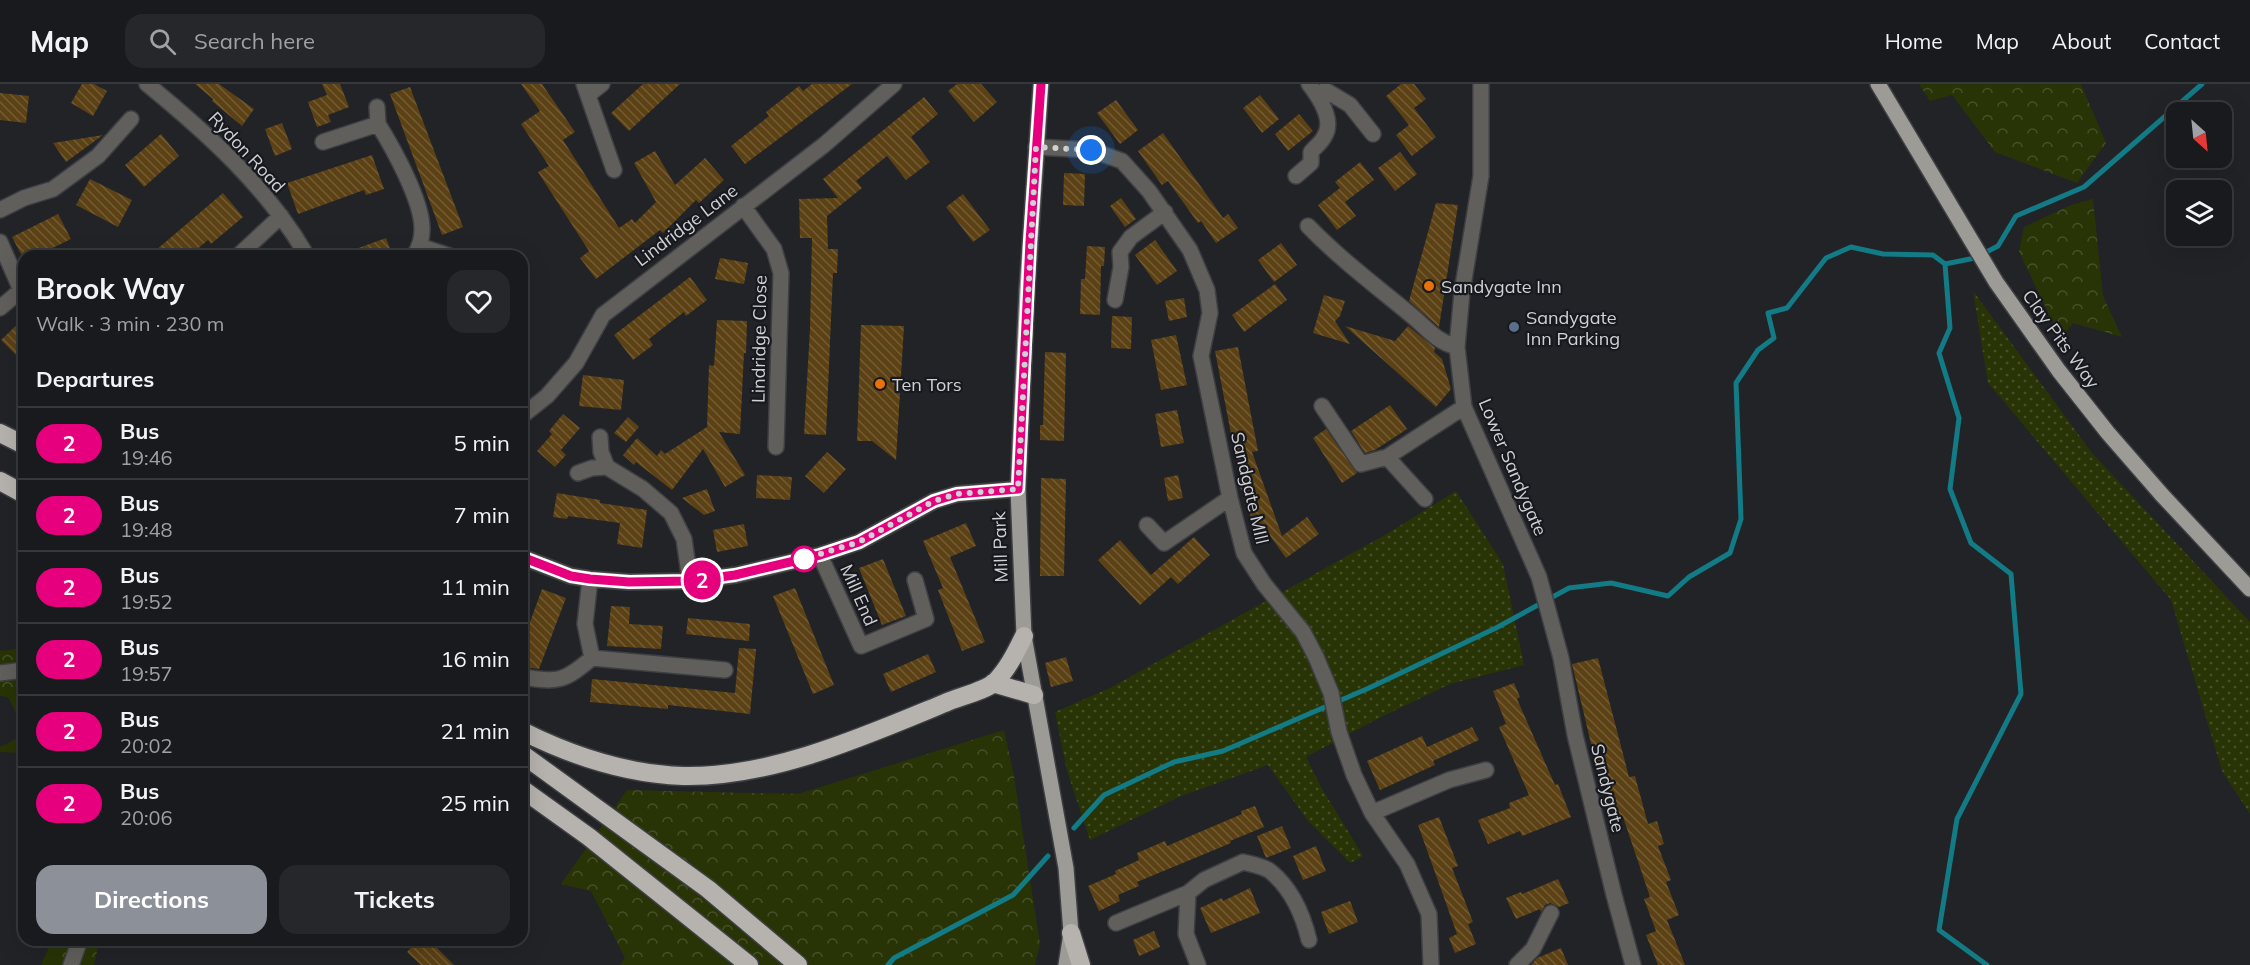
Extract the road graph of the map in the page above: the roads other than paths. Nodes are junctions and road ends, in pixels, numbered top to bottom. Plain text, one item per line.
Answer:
1 (147, 84) edge
2 (602, 84) edge
3 (894, 84) edge
4 (1041, 84) edge
5 (1481, 84) edge
6 (1878, 84) edge
7 (1321, 88) edge
8 (586, 90) edge
9 (377, 107) dead end
10 (131, 118) dead end
11 (378, 124) junction
12 (1373, 134) dead end
13 (323, 142) dead end
14 (1036, 147) junction
15 (614, 170) dead end
16 (1296, 176) dead end
17 (743, 206) junction
18 (0, 210) edge
19 (1165, 212) junction
20 (281, 216) junction
21 (1308, 226) dead end
22 (0, 242) edge
23 (244, 250) edge
24 (303, 250) edge
25 (417, 250) edge
26 (18, 285) edge
27 (18, 297) edge
28 (1115, 300) dead end
29 (0, 308) edge
30 (1457, 347) junction
31 (1322, 406) dead end
32 (1464, 407) junction
33 (528, 411) edge
34 (0, 433) edge
35 (600, 437) dead end
36 (18, 442) edge
37 (776, 447) dead end
38 (1387, 457) junction
39 (607, 467) junction
40 (578, 473) dead end
41 (0, 482) edge
42 (1018, 489) junction
43 (18, 491) edge
44 (1230, 498) junction
45 (1425, 499) dead end
46 (1147, 525) dead end
47 (820, 555) junction
48 (528, 558) edge
49 (590, 579) junction
50 (915, 580) dead end
51 (690, 581) junction
52 (2250, 590) edge
53 (1550, 620) joint
54 (1024, 636) junction
55 (592, 658) junction
56 (18, 670) edge
57 (725, 670) dead end
58 (0, 672) edge
59 (528, 678) edge
60 (993, 683) junction
61 (1034, 695) junction
62 (528, 735) edge
63 (528, 758) edge
64 (1486, 770) dead end
65 (528, 793) edge
66 (1372, 813) junction
67 (1188, 893) junction
68 (1551, 913) dead end
69 (1116, 923) dead end
70 (1071, 933) junction
71 (1309, 940) dead end
72 (78, 946) edge
73 (71, 965) edge
74 (749, 965) edge
75 (798, 965) edge
76 (1066, 965) edge
77 (1081, 965) edge
78 (1198, 965) edge
79 (1431, 965) edge
80 (1517, 965) edge
81 (1633, 965) edge

1 - 20 street, Rydon Road
2 - 8 street
3 - 17 street, Lindridge Lane
4 - 14 main road, Mill Park
5 - 30 street, Lower Sandygate
6 - 52 main road, Clay Pits Way
7 - 12 street
7 - 16 street
8 - 15 street
9 - 11 street
10 - 18 street
11 - 13 street
11 - 25 street
14 - 19 street, Sandgate MIll
14 - 42 main road, Mill Park
17 - 33 street, Lindridge Lane
17 - 37 street, Lindridge Close
19 - 28 street
19 - 44 street, Sandgate MIll
20 - 23 street
20 - 24 street, Rydon Road
21 - 30 street
22 - 26 street
27 - 29 street
30 - 32 street, Lower Sandygate
31 - 38 street
32 - 38 street
32 - 53 street, Lower Sandygate
34 - 36 highway
35 - 39 street
38 - 45 street
39 - 40 street
39 - 51 street
41 - 43 highway
42 - 47 street
42 - 54 main road, Mill Park
44 - 46 street
44 - 66 street, Sandgate MIll
47 - 50 street, Mill End
47 - 51 street
48 - 49 street
49 - 51 street
49 - 55 street
53 - 81 street, Sandygate
54 - 60 highway
54 - 61 main road, Mill Park
55 - 57 street
55 - 59 street
56 - 58 street
60 - 61 highway
60 - 62 highway
61 - 70 main road, Mill Park
63 - 75 highway
64 - 66 street
65 - 74 highway
66 - 79 street, Sandgate MIll
67 - 69 street
67 - 71 street
67 - 78 street
68 - 80 street
70 - 76 main road, Mill Park
70 - 77 highway
72 - 73 street

